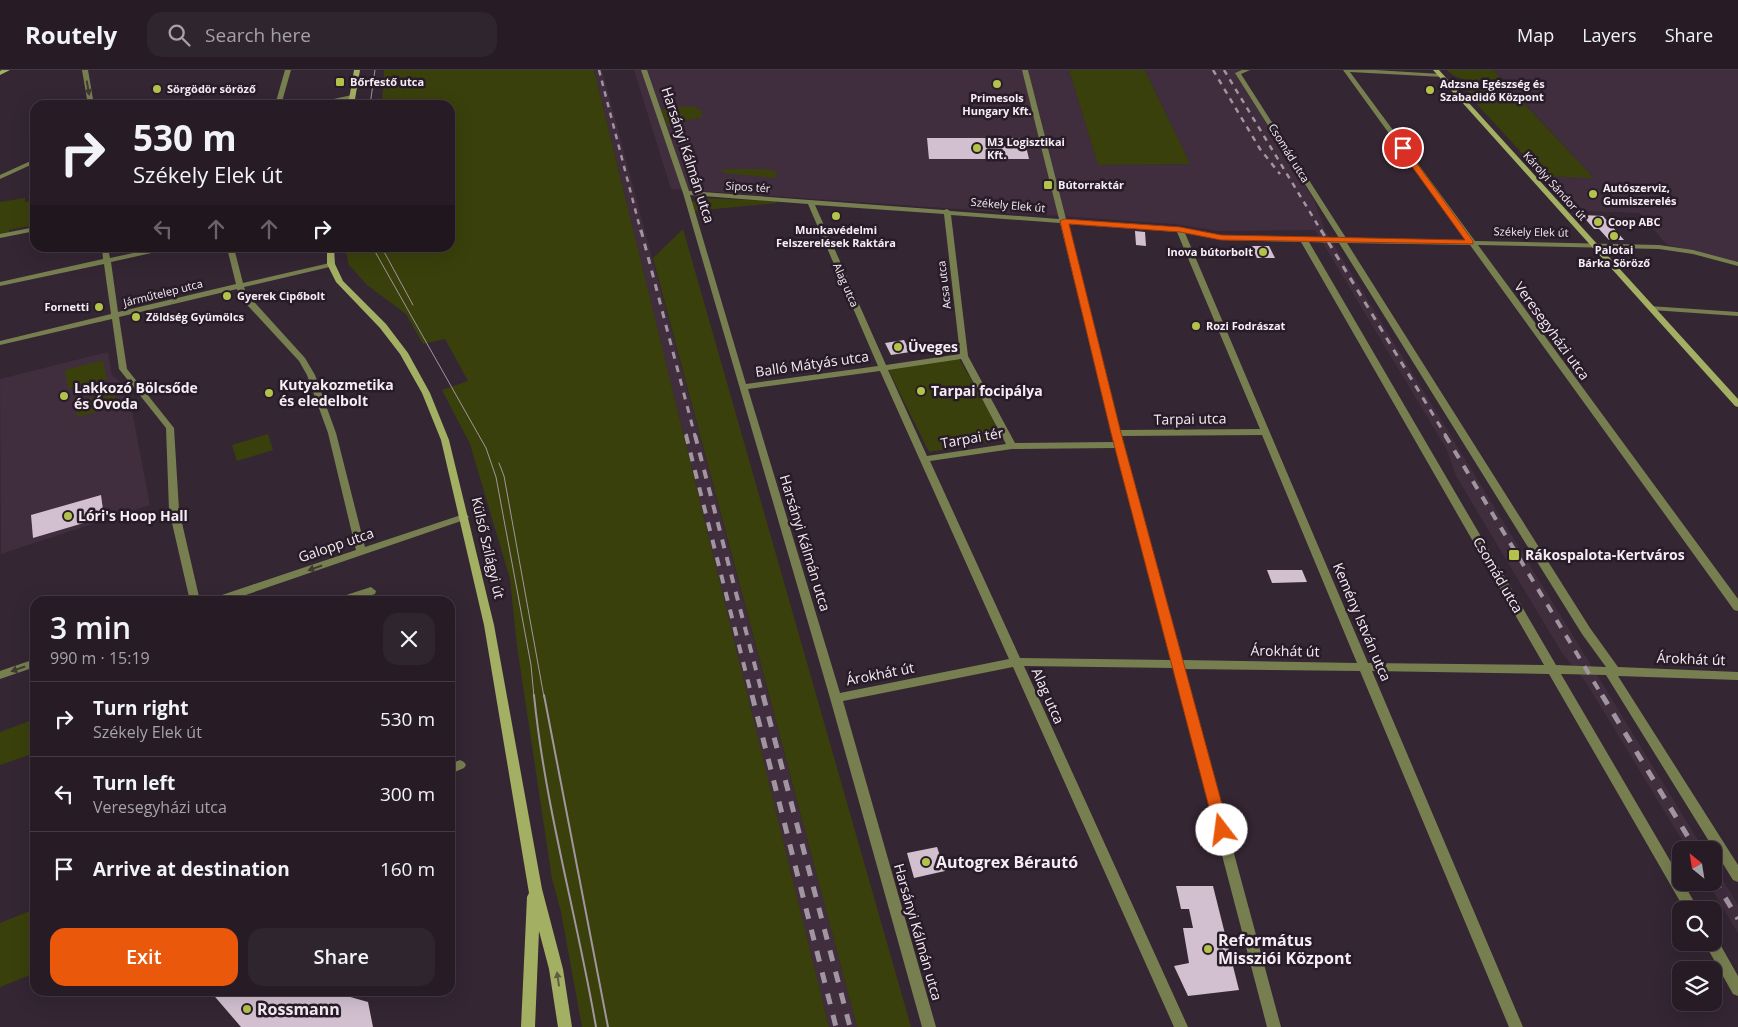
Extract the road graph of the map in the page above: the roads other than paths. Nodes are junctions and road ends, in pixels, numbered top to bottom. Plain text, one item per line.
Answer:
1 (7, 70) edge
2 (85, 70) edge
3 (288, 70) edge
4 (357, 70) edge
5 (644, 70) edge
6 (1025, 70) edge
7 (1247, 70) edge
8 (1346, 70) edge
9 (1350, 70) edge
10 (0, 73) edge
11 (1439, 73) edge
12 (352, 97) junction
13 (91, 100) edge
14 (279, 100) edge
15 (336, 100) edge
16 (352, 100) edge
17 (30, 163) edge
18 (0, 171) edge
19 (10, 172) junction
20 (0, 177) edge
21 (686, 193) junction
22 (810, 202) junction
23 (947, 211) junction
24 (1064, 221) junction
25 (30, 230) edge
26 (1180, 230) junction
27 (0, 236) edge
28 (1304, 240) junction
29 (1343, 241) junction
30 (1471, 242) junction
31 (1593, 244) junction
32 (106, 252) edge
33 (146, 252) edge
34 (231, 252) edge
35 (330, 252) edge
36 (107, 260) junction
37 (331, 264) junction
38 (1738, 264) edge
39 (0, 284) edge
40 (240, 286) junction
41 (1652, 308) junction
42 (1738, 314) edge
43 (115, 316) junction
44 (0, 343) edge
45 (964, 356) junction
46 (884, 368) junction
47 (744, 387) junction
48 (1738, 404) edge
49 (1265, 432) junction
50 (1116, 433) junction
51 (1119, 445) junction
52 (1012, 446) junction
53 (925, 459) junction
54 (464, 518) junction
55 (361, 552) junction
56 (371, 591) dead end
57 (194, 596) edge
58 (232, 596) edge
59 (356, 596) edge
60 (1738, 607) edge
61 (1016, 662) junction
62 (1178, 664) junction
63 (30, 665) edge
64 (1365, 668) junction
65 (1554, 670) junction
66 (1612, 671) junction
67 (0, 675) edge
68 (1738, 676) edge
69 (836, 698) junction
70 (1738, 876) edge
71 (535, 889) junction
72 (1687, 901) edge
73 (1716, 951) edge
74 (1738, 989) edge
75 (528, 1027) edge
76 (565, 1027) edge
77 (929, 1027) edge
78 (1181, 1027) edge
79 (1274, 1027) edge
80 (1516, 1027) edge

1 - 10 street
2 -> 13 street
3 - 14 street
4 - 12 street
5 - 21 street, Harsányi Kálmán utca
6 - 24 street
7 - 29 street, Csomád utca
8 - 30 street, Veresegyházi utca
9 - 11 street
11 - 31 street, Károlyi Sándor út
12 - 15 street
12 - 16 street
17 - 19 street
18 - 19 street
19 - 20 street
21 - 22 street, Sipos tér
21 - 47 street, Harsányi Kálmán utca
22 - 23 street, Székely Elek út
22 - 46 street, Alag utca
23 - 24 street, Székely Elek út
23 - 45 street, Acsa utca
24 - 26 street, Székely Elek út
24 - 50 street
25 - 27 street
26 - 28 street, Székely Elek út
26 - 49 street, Kemény István utca
28 - 29 street, Székely Elek út
28 - 65 street, Csomád utca
29 - 30 street, Székely Elek út
29 - 66 street, Csomád utca
30 - 31 street, Székely Elek út
30 - 60 street, Veresegyházi utca
31 - 38 street, Székely Elek út
31 - 41 street, Károlyi Sándor út
32 - 36 street
33 - 36 street
34 - 40 street
35 - 37 street, Külső Szilágyi út
36 - 39 street
36 - 43 street
37 - 40 street, Járműtelep utca
37 - 54 street, Külső Szilágyi út
40 - 43 street, Járműtelep utca
40 - 55 street
41 - 42 street
41 - 48 street, Károlyi Sándor út
43 - 44 street, Járműtelep utca
43 - 57 street
45 - 46 street
45 - 52 street, Tarpai tér
46 - 47 street, Balló Mátyás utca
46 - 53 street, Tarpai tér
47 - 69 street, Harsányi Kálmán utca
49 - 50 street, Tarpai utca
49 - 64 street, Kemény István utca
50 - 51 street
51 - 52 street
51 - 62 street
52 - 53 street, Tarpai tér
53 - 61 street, Alag utca
54 - 55 street, Galopp utca
54 - 71 street, Külső Szilágyi út
55 -> 58 street, Galopp utca
56 - 59 street
61 - 62 street, Árokhát út
61 - 69 street, Árokhát út
61 - 78 street, Alag utca
62 - 64 street, Árokhát út
62 - 79 street
63 -> 67 street
64 - 65 street, Árokhát út
64 - 80 street, Kemény István utca
65 - 66 street, Árokhát út
65 - 72 street, Csomád utca
66 - 68 street, Árokhát út
66 - 70 street, Csomád utca
69 - 77 street, Harsányi Kálmán utca
71 - 75 street, Külső Szilágyi út
76 -> 71 street, Külső Szilágyi út
73 - 74 street

